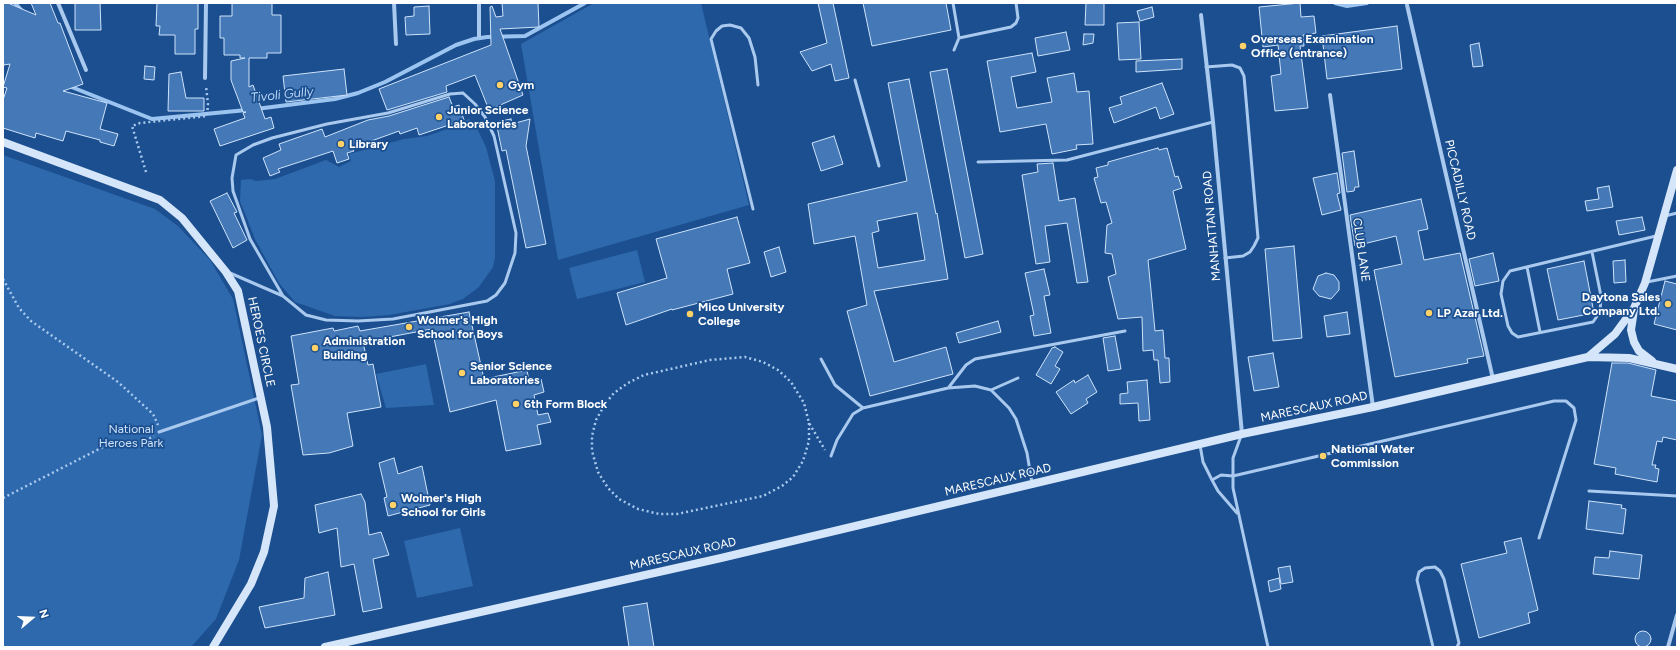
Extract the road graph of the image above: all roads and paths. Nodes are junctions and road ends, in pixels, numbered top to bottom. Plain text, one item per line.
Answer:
1 (58, 3) edge
2 (206, 3) edge
3 (394, 3) edge
4 (479, 3) edge
5 (953, 3) edge
6 (1016, 3) edge
7 (1408, 5) dead end
8 (1201, 15) dead end
9 (480, 36) dead end
10 (959, 38) junction
11 (396, 44) dead end
12 (954, 50) dead end
13 (1206, 67) junction
14 (86, 70) dead end
15 (205, 78) joint
16 (855, 80) dead end
17 (758, 85) dead end
18 (1330, 95) dead end
19 (1213, 122) junction
20 (3, 142) edge
21 (978, 162) dead end
22 (878, 166) dead end
23 (1677, 170) edge
24 (146, 172) dead end
25 (753, 209) dead end
26 (1677, 213) edge
27 (1663, 217) junction
28 (1658, 236) junction
29 (1592, 252) junction
30 (1224, 258) junction
31 (1527, 267) junction
32 (226, 272) junction
33 (1677, 276) edge
34 (3, 279) edge
35 (1645, 283) junction
36 (283, 296) junction
37 (1634, 308) junction
38 (1126, 331) dead end
39 (1540, 332) junction
40 (1588, 357) junction
41 (821, 359) dead end
42 (1658, 364) junction
43 (1677, 369) edge
44 (1018, 378) dead end
45 (1493, 379) junction
46 (948, 388) junction
47 (992, 390) junction
48 (260, 398) junction
49 (1373, 406) junction
50 (863, 408) junction
51 (809, 423) junction
52 (159, 432) junction
53 (1242, 434) junction
54 (1200, 444) junction
55 (831, 456) joint
56 (1232, 476) junction
57 (1212, 480) junction
58 (1033, 484) junction
59 (1589, 491) dead end
60 (1677, 496) edge
61 (3, 498) edge
62 (1237, 513) junction
63 (1539, 538) dead end
64 (1677, 615) edge
65 (345, 645) edge
66 (213, 647) edge
67 (325, 647) edge
68 (1268, 647) edge
69 (1433, 647) edge
70 (1458, 647) edge
71 (1668, 647) edge

1 - 14 street
2 - 15 street
3 - 11 street
4 - 9 street
5 - 10 lane
6 - 10 lane
7 - 45 street, PICCADILLY ROAD
8 - 13 street, MANHATTAN ROAD
10 - 12 lane
13 - 19 street, MANHATTAN ROAD
13 - 30 lane
15 - 24 path
16 - 22 lane
17 - 25 lane
18 - 49 street, CLUB LANE
19 - 21 lane
19 - 30 street, MANHATTAN ROAD
20 - 32 main road, HEROES CIRCLE
23 - 27 main road
26 - 27 lane
27 - 28 main road
28 - 29 lane
28 - 35 main road
29 - 31 lane
29 - 39 lane
30 - 53 street, MANHATTAN ROAD
31 - 39 lane
31 - 39 lane
32 - 36 lane
32 - 48 main road, HEROES CIRCLE
33 - 35 lane
34 - 52 path
35 - 37 main road
36 - 36 lane
37 - 40 main road
37 - 42 main road
38 - 46 lane
40 - 42 main road, MARESCAUX ROAD
40 - 45 main road, MARESCAUX ROAD
41 - 50 lane
42 - 43 main road, MARESCAUX ROAD
44 - 47 lane
45 - 49 main road, MARESCAUX ROAD
46 - 47 lane
46 - 50 lane
47 - 58 lane
48 - 52 lane
48 - 66 main road, HEROES CIRCLE
49 - 53 main road, MARESCAUX ROAD
50 - 55 lane
51 - 51 path
51 - 55 path
52 - 61 path
53 - 54 main road, MARESCAUX ROAD
53 - 56 lane
54 - 57 lane
54 - 58 main road, MARESCAUX ROAD
56 - 57 lane
56 - 62 lane
56 - 63 lane
57 - 62 lane
58 - 65 main road, MARESCAUX ROAD
59 - 60 lane
62 - 68 lane
64 - 71 street
65 - 67 main road, MARESCAUX ROAD
69 - 70 lane

